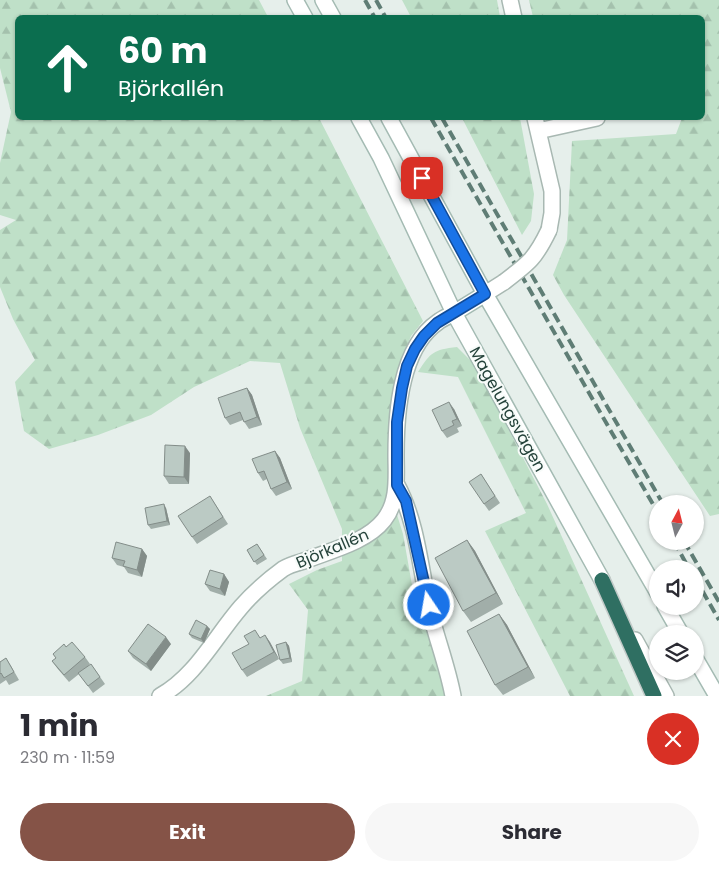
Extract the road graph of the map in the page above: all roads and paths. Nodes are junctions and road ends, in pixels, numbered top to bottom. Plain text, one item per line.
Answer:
1 (295, 0) edge
2 (323, 0) edge
3 (510, 0) edge
4 (303, 15) edge
5 (331, 15) edge
6 (513, 15) edge
7 (360, 120) edge
8 (390, 120) edge
9 (577, 120) edge
10 (537, 124) edge
11 (485, 294) junction
12 (454, 313) junction
13 (397, 485) junction
14 (649, 577) edge
15 (602, 580) junction
16 (704, 674) edge
17 (160, 696) edge
18 (453, 696) edge
19 (654, 696) edge
20 (666, 696) edge
21 (717, 696) edge

1 - 4 main road
2 - 5 main road
3 - 6 main road
7 - 12 main road, Magelungsvägen
8 - 11 main road
9 - 10 main road
10 - 11 main road, Björkallén, bridge
11 - 12 main road, Björkallén
11 - 14 main road
12 - 13 main road, Björkallén
12 - 15 main road, Magelungsvägen
13 - 17 main road, Björkallén
13 - 18 main road
15 - 19 highway
15 - 20 main road, Magelungsvägen
16 - 21 main road

